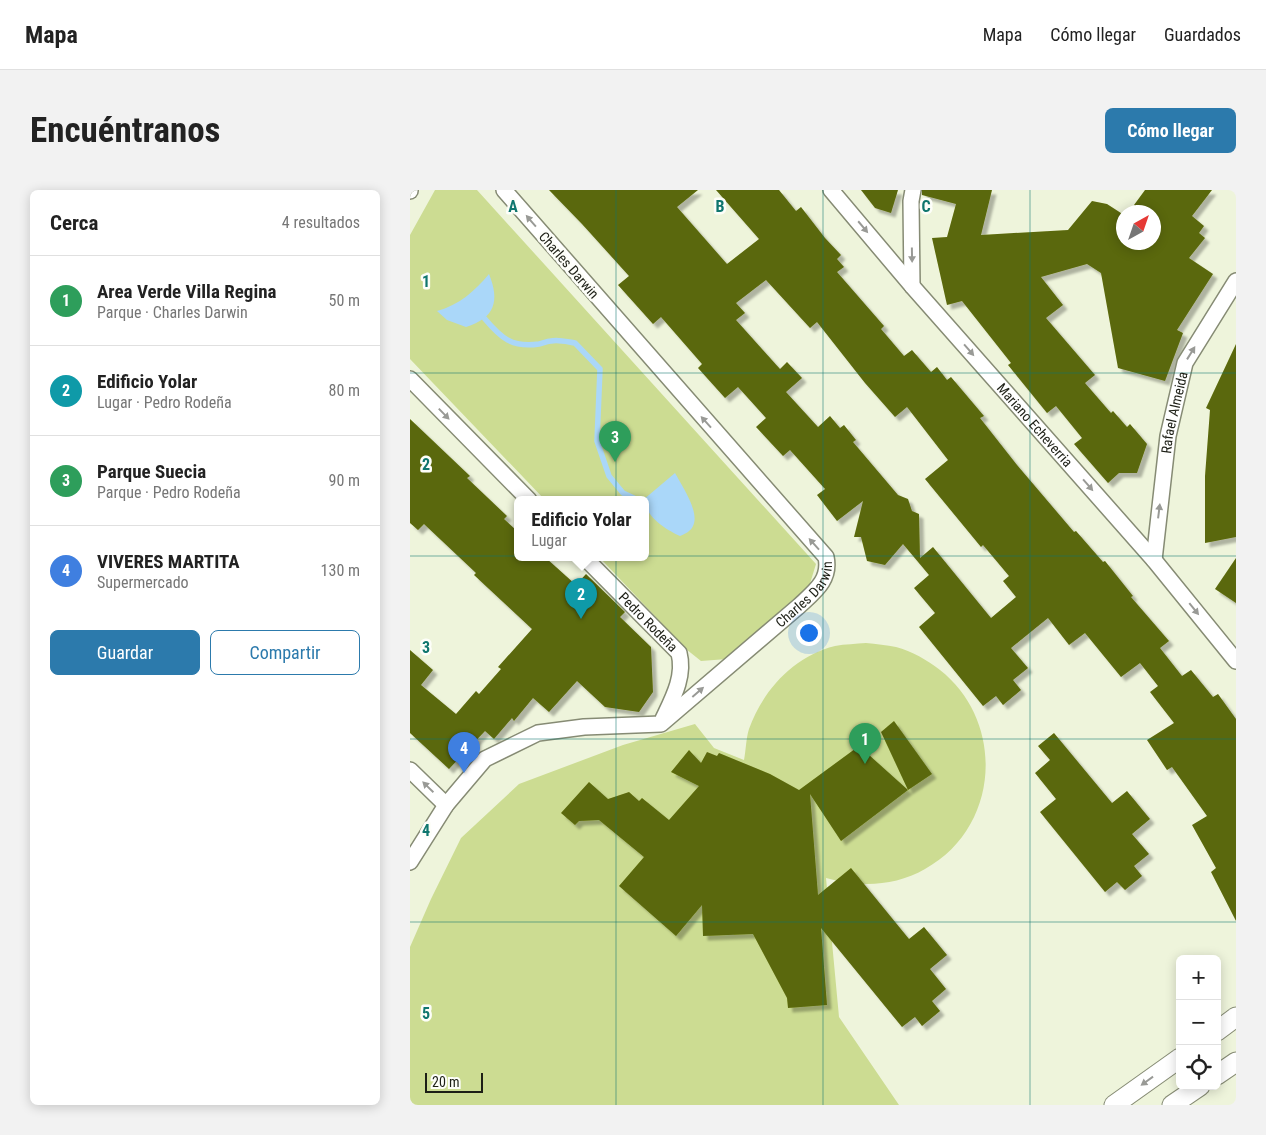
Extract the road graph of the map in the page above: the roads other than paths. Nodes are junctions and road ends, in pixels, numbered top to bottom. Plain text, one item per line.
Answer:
1 (504, 190) edge
2 (831, 190) edge
3 (913, 190) edge
4 (1236, 281) edge
5 (912, 286) junction
6 (410, 379) edge
7 (524, 496) edge
8 (1154, 560) junction
9 (588, 561) edge
10 (1236, 661) edge
11 (660, 724) junction
12 (410, 770) edge
13 (446, 804) junction
14 (410, 862) edge
15 (1236, 1017) edge
16 (1221, 1028) edge
17 (1176, 1061) edge
18 (1236, 1062) edge
19 (1221, 1071) edge
20 (1194, 1090) edge
21 (1114, 1105) edge
22 (1172, 1105) edge

11 -> 1 street, Charles Darwin
2 -> 5 street, Mariano Echeverria
3 -> 5 street
8 -> 4 street, Rafael Almeida
5 -> 8 street, Mariano Echeverria
6 -> 7 street
8 -> 10 street, Mariano Echeverria
9 - 11 street, Pedro Rodeña
11 - 13 street
13 -> 12 street
13 - 14 street
15 - 16 street
17 -> 21 street
18 - 19 street
20 - 22 street

